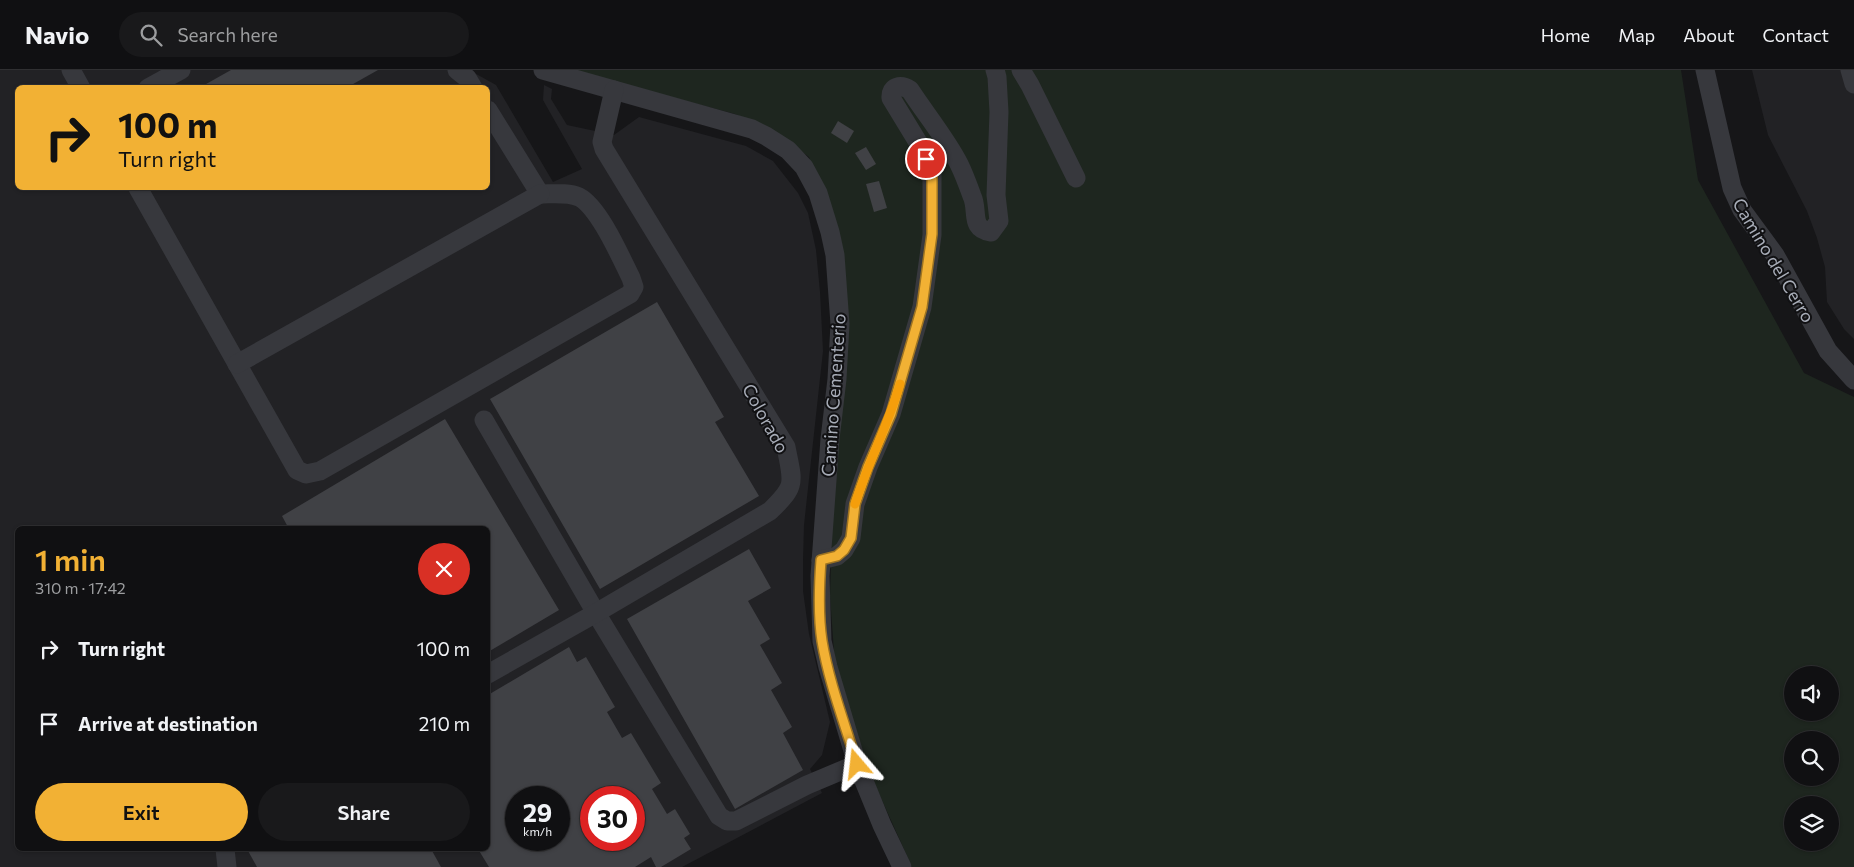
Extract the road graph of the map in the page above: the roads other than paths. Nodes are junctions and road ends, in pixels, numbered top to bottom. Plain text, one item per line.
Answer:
1 (71, 70) edge
2 (180, 70) edge
3 (457, 70) edge
4 (543, 70) edge
5 (995, 70) edge
6 (1021, 70) edge
7 (1705, 70) edge
8 (1850, 70) edge
9 (1854, 84) edge
10 (79, 85) edge
11 (153, 85) edge
12 (471, 85) edge
13 (614, 90) junction
14 (490, 113) edge
15 (1076, 178) dead end
16 (139, 190) edge
17 (540, 194) junction
18 (237, 364) junction
19 (1854, 380) edge
20 (484, 420) dead end
21 (821, 560) junction
22 (596, 613) junction
23 (490, 673) edge
24 (857, 764) junction
25 (225, 851) edge
26 (227, 867) edge
27 (902, 867) edge

1 - 10 street
2 - 11 street
3 - 12 street
4 - 13 street, Camino Cementerio
5 - 21 street
6 - 15 street
7 - 19 street, Camino del Cerro
8 - 9 street
13 - 21 street, Camino Cementerio
13 - 22 street, Colorado
14 - 17 street
16 - 18 street
17 - 18 street
17 - 18 street
20 - 22 street
21 - 24 street, Camino Cementerio
22 - 23 street, Colorado
22 - 24 street
24 - 27 street, Camino Cementerio
25 - 26 street

